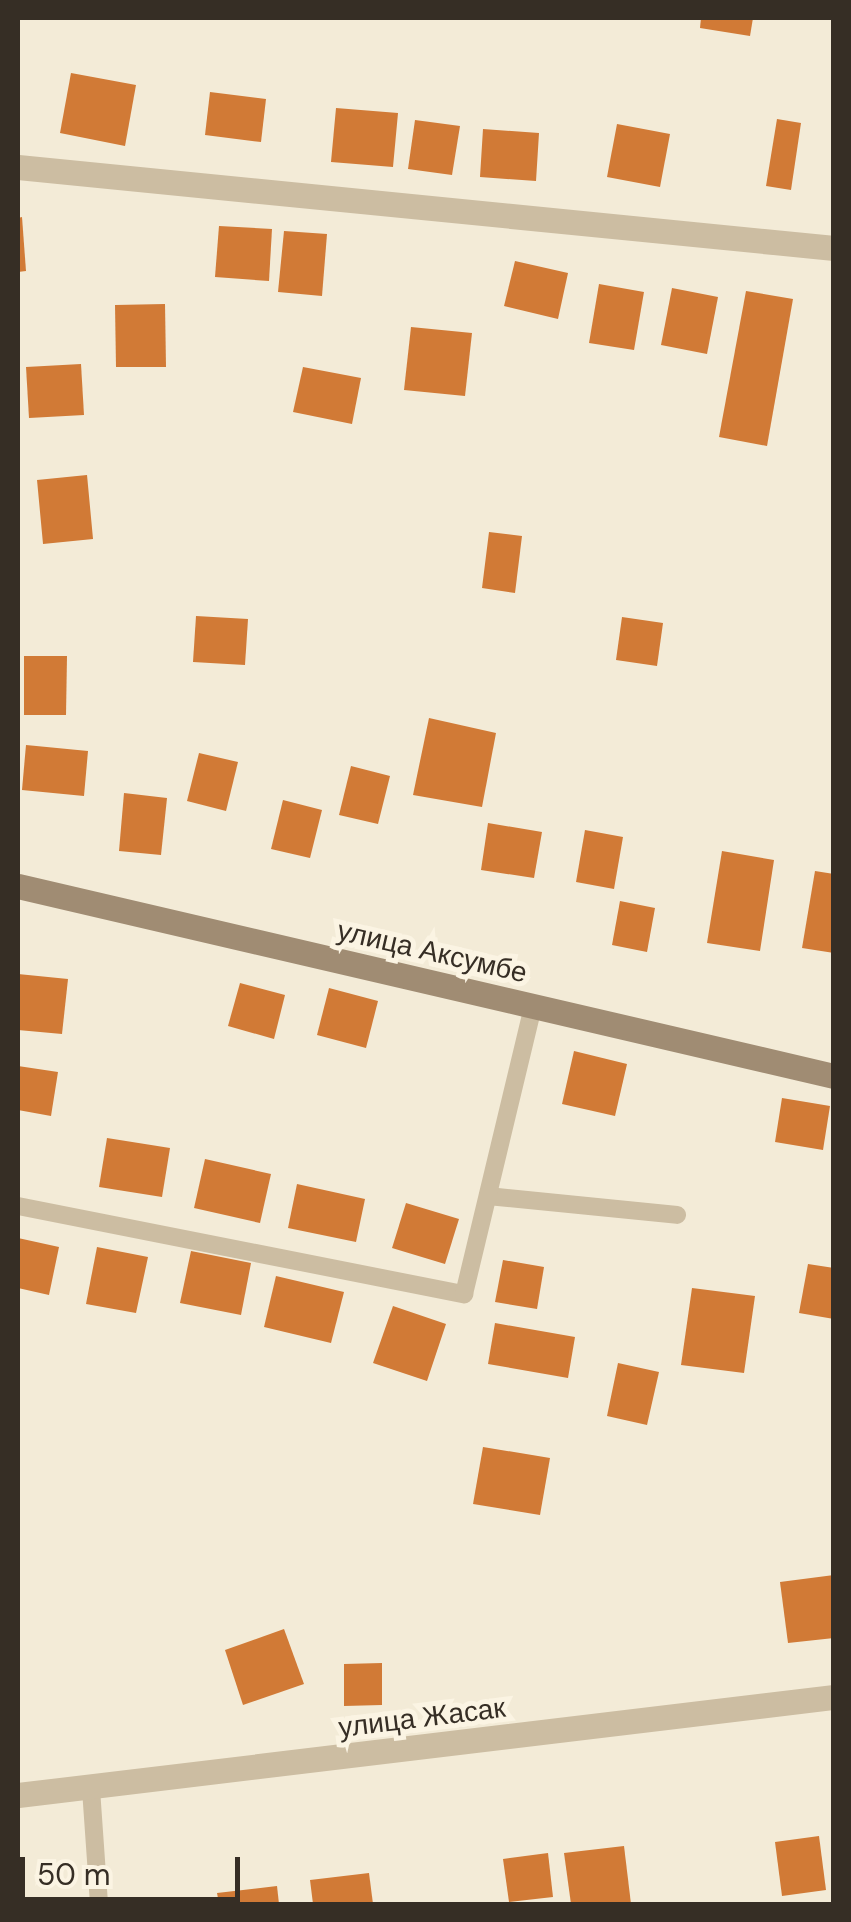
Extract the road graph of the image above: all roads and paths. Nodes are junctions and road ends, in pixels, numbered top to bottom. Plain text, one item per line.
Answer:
1 (18, 167) edge
2 (834, 248) edge
3 (18, 886) edge
4 (533, 1006) junction
5 (834, 1076) edge
6 (488, 1196) junction
7 (18, 1206) edge
8 (677, 1215) dead end
9 (834, 1697) edge
10 (91, 1789) junction
11 (18, 1795) edge
12 (99, 1904) edge

1 - 2 street
3 - 4 main road, улица Аксумбе
4 - 5 main road, улица Аксумбе
4 - 6 lane
6 - 7 lane
6 - 8 lane
9 - 10 street, улица Жасак
10 - 11 street, улица Жасак
10 - 12 lane

